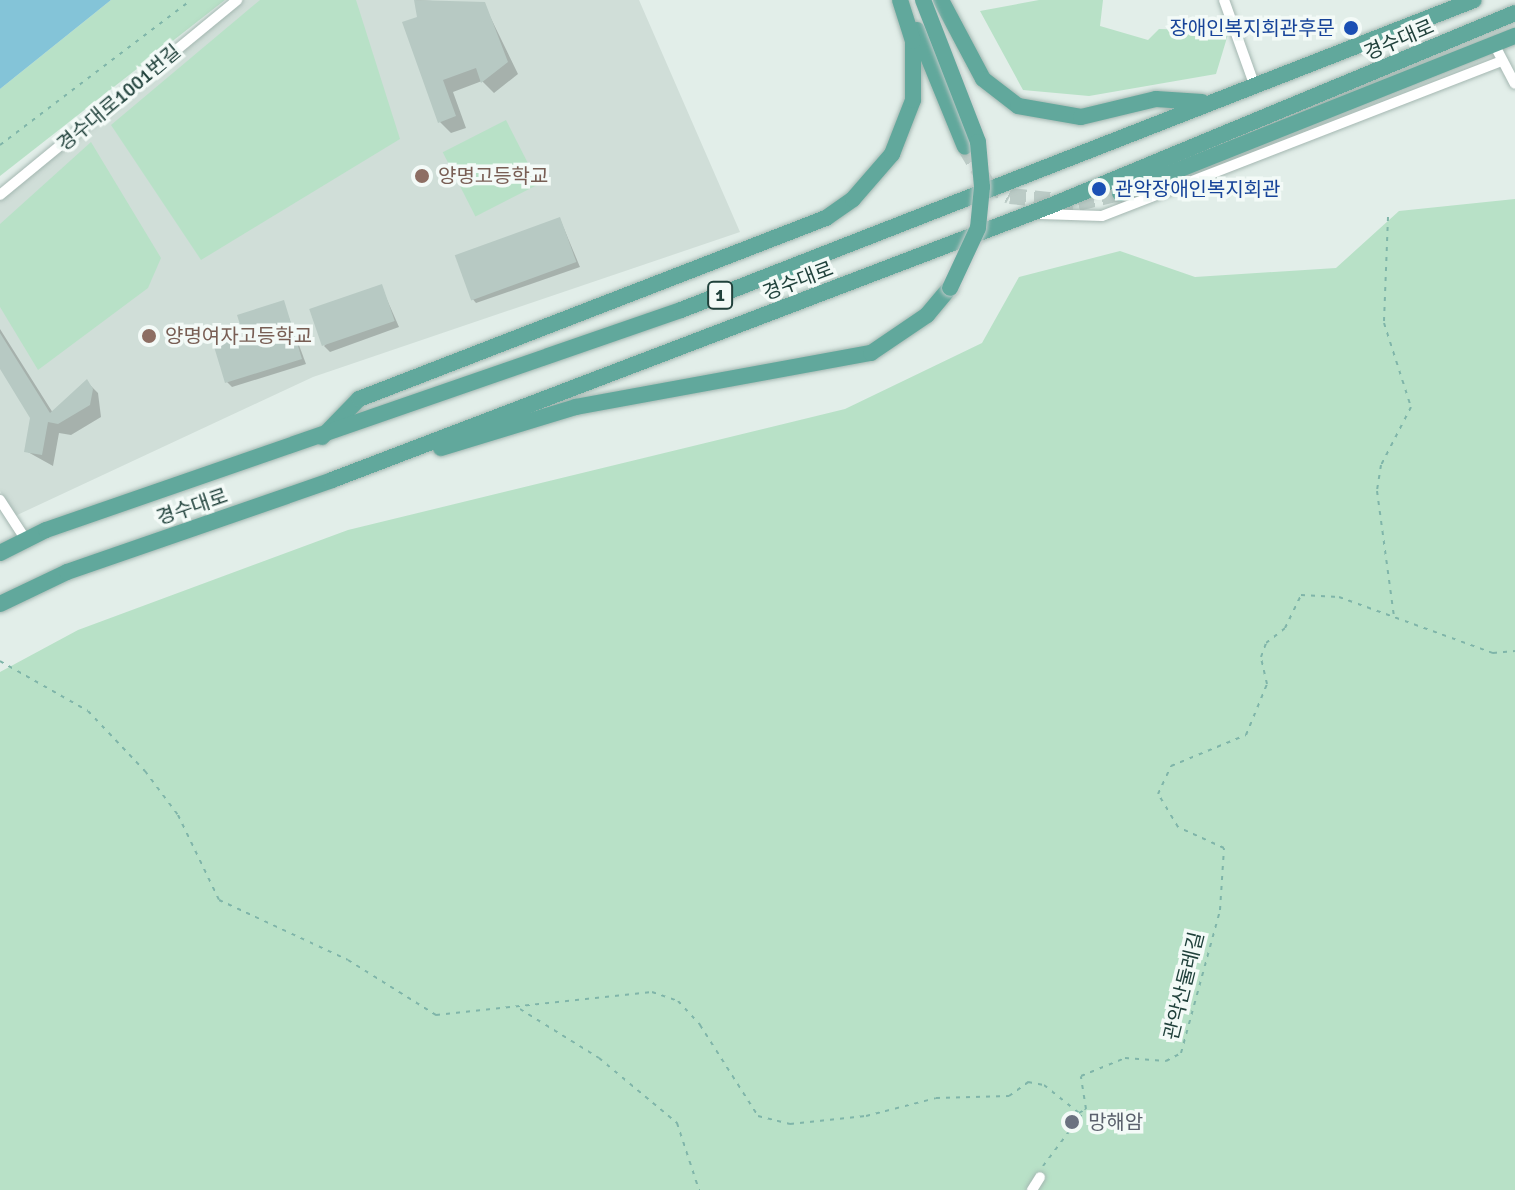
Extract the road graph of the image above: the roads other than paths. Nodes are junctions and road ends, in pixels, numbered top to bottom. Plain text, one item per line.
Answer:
1 (237, 0) edge
2 (901, 0) edge
3 (923, 0) edge
4 (941, 0) edge
5 (1224, 0) edge
6 (1453, 0) edge
7 (1474, 0) edge
8 (1515, 13) edge
9 (1433, 15) junction
10 (1515, 36) edge
11 (1489, 44) junction
12 (1440, 46) junction
13 (1502, 61) junction
14 (1254, 84) junction
15 (1515, 84) edge
16 (1207, 102) junction
17 (965, 147) tunnel mouth
18 (1120, 193) tunnel mouth
19 (0, 195) edge
20 (1030, 214) junction
21 (318, 441) junction
22 (332, 480) junction
23 (0, 500) edge
24 (26, 540) junction
25 (0, 553) edge
26 (0, 604) edge

1 - 19 street, 경수대로1001번길
2 - 17 main road
2 - 21 main road
3 - 22 main road, bridge
4 - 16 main road
5 - 14 street
6 - 9 main road
7 - 9 main road, 경수대로 / 1
8 - 12 main road, 경수대로 / 1
9 - 14 main road, 경수대로 / 1
10 - 11 main road
11 - 12 main road
11 - 13 street
11 - 18 main road
12 - 20 main road, 경수대로 / 1
13 - 15 street
13 - 20 street
14 - 16 main road, 경수대로 / 1
16 - 21 main road, 경수대로 / 1
20 - 22 main road, 경수대로 / 1
21 - 24 main road, 경수대로 / 1
22 - 26 main road, 경수대로 / 1
23 - 24 street
24 - 25 main road, 경수대로 / 1

